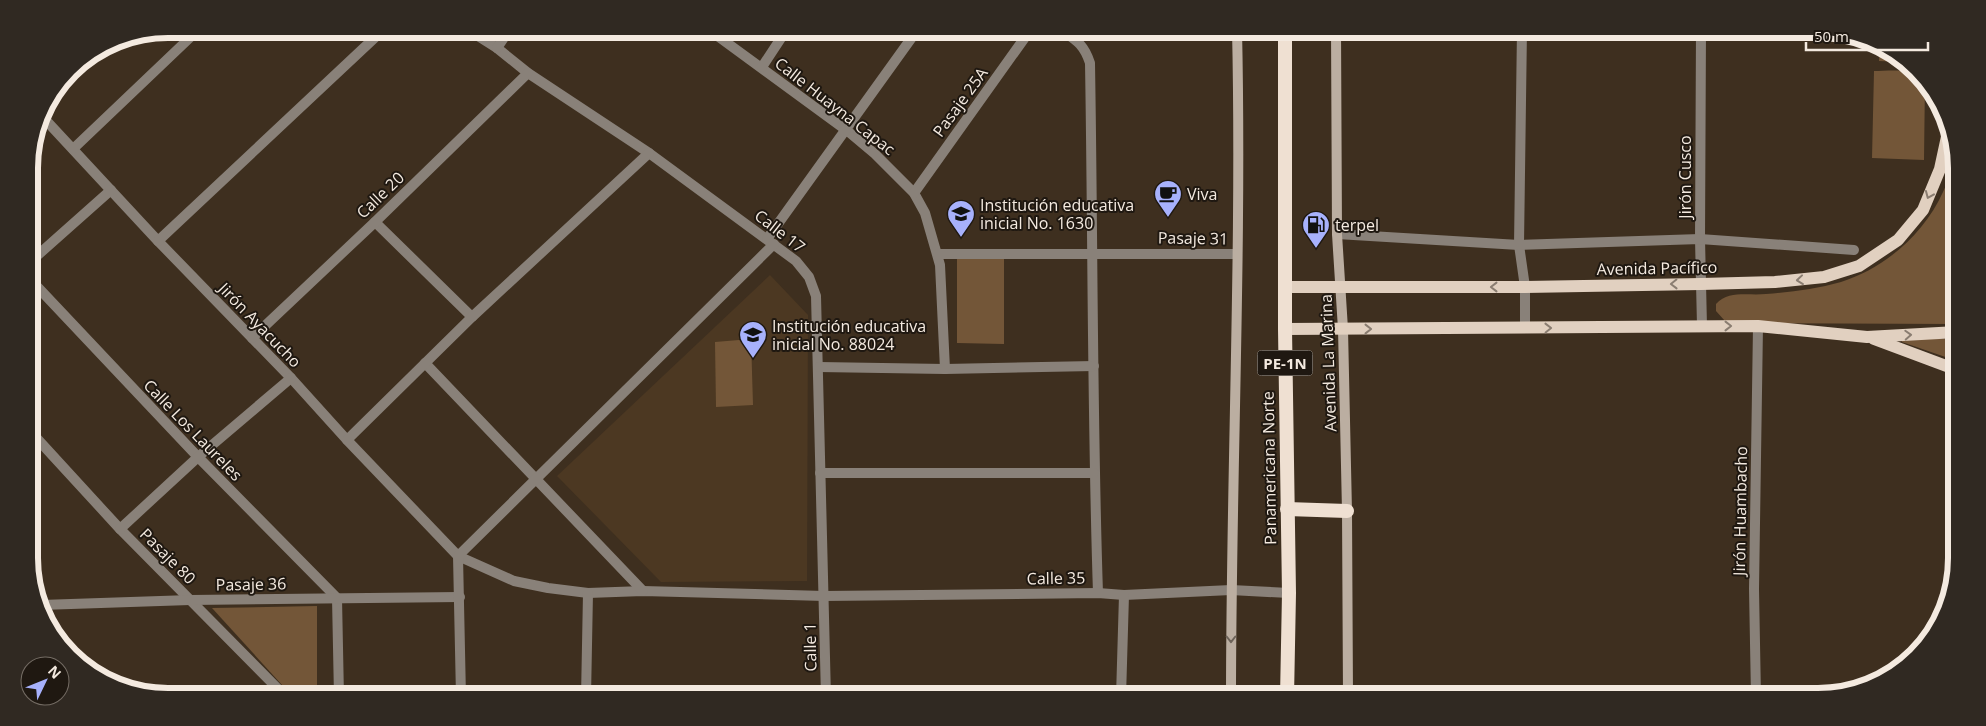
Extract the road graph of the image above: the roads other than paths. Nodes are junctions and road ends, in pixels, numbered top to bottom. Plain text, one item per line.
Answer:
1 (190, 38) edge
2 (374, 38) edge
3 (481, 38) edge
4 (504, 38) edge
5 (721, 38) edge
6 (781, 38) edge
7 (911, 38) edge
8 (1025, 38) edge
9 (1073, 38) edge
10 (1236, 38) edge
11 (1286, 38) edge
12 (1336, 38) edge
13 (1522, 38) edge
14 (1701, 38) edge
15 (497, 48) junction
16 (762, 67) junction
17 (528, 73) junction
18 (46, 121) edge
19 (845, 129) junction
20 (1946, 142) edge
21 (73, 149) junction
22 (649, 153) junction
23 (111, 190) junction
24 (914, 193) junction
25 (375, 222) junction
26 (1338, 234) junction
27 (1700, 239) junction
28 (158, 241) junction
29 (771, 242) junction
30 (1519, 244) junction
31 (1854, 250) dead end
32 (1093, 252) junction
33 (938, 254) junction
34 (1237, 254) junction
35 (38, 255) edge
36 (1701, 284) junction
37 (1340, 286) junction
38 (38, 287) edge
39 (1286, 287) junction
40 (1525, 287) junction
41 (472, 317) junction
42 (1702, 326) junction
43 (1758, 326) junction
44 (1285, 328) junction
45 (1525, 328) junction
46 (1343, 329) junction
47 (1948, 332) edge
48 (1867, 337) junction
49 (252, 338) junction
50 (425, 363) junction
51 (1094, 366) junction
52 (819, 367) junction
53 (1948, 367) edge
54 (945, 369) junction
55 (291, 378) junction
56 (347, 440) junction
57 (38, 441) edge
58 (198, 457) junction
59 (820, 472) junction
60 (1094, 473) junction
61 (537, 479) junction
62 (1287, 509) junction
63 (1347, 511) junction
64 (120, 529) junction
65 (458, 556) junction
66 (643, 590) junction
67 (1231, 590) junction
68 (588, 593) junction
69 (1098, 593) junction
70 (1289, 593) junction
71 (1124, 594) junction
72 (824, 596) junction
73 (460, 597) junction
74 (337, 598) junction
75 (190, 600) junction
76 (46, 605) edge
77 (277, 688) edge
78 (339, 688) edge
79 (461, 688) edge
80 (586, 688) edge
81 (826, 688) edge
82 (1121, 688) edge
83 (1232, 688) edge
84 (1287, 688) edge
85 (1348, 688) edge
86 (1756, 688) edge

1 - 21 street
2 - 28 street
3 - 15 street, Calle 17
4 - 15 street
5 - 16 street, Calle Huayna Capac
6 - 16 street
7 - 19 street
8 - 24 street, Pasaje 25A
9 - 32 street
10 - 34 main road
11 - 39 highway, Panamericana Norte / PE-1N
12 - 26 main road, Avenida La Marina
13 - 30 street
14 - 27 street, Jirón Cusco
15 - 17 street, Calle 17
16 - 19 street, Calle Huayna Capac
17 - 22 street, Calle 17
17 - 25 street, Calle 20
18 - 21 street, Jirón Ayacucho
19 - 24 street, Calle Huayna Capac
19 - 29 street
20 -> 36 main road, Avenida Pacífico
21 - 23 street, Jirón Ayacucho
22 - 29 street, Calle 17
22 - 41 street
23 - 28 street, Jirón Ayacucho
23 - 35 street
24 - 33 street, Calle Huayna Capac
25 - 41 street
25 - 49 street, Calle 20
26 - 30 street
26 - 37 main road, Avenida La Marina
27 - 30 street
27 - 31 street
27 - 36 street, Jirón Cusco
28 - 49 street, Jirón Ayacucho
29 - 52 street, Calle 17
29 - 61 street
30 - 40 street
32 - 33 street, Pasaje 31
32 - 34 street, Pasaje 31
32 - 51 street
33 - 54 street, Calle Huayna Capac
34 - 67 main road
36 -> 40 main road, Avenida Pacífico
36 - 42 street, Jirón Cusco
37 - 39 main road, Avenida Pacífico
40 -> 37 main road, Avenida Pacífico
37 - 46 main road, Avenida La Marina
38 - 58 street, Calle Los Laureles
39 - 44 highway, Panamericana Norte / PE-1N
40 - 45 street
41 - 50 street
42 -> 43 main road
45 -> 42 main road
43 - 48 main road
43 - 86 street, Jirón Huambacho
44 - 46 main road
44 - 62 highway, Panamericana Norte / PE-1N
46 -> 45 main road
46 - 63 main road, Avenida La Marina
48 -> 47 main road
48 - 53 main road
49 - 55 street, Jirón Ayacucho
50 - 56 street
50 - 61 street
51 - 54 street
51 - 60 street
52 - 54 street
52 - 59 street, Calle 17
55 - 56 street, Jirón Ayacucho
55 - 58 street
56 - 65 street, Jirón Ayacucho
57 - 64 street, Pasaje 80
58 - 64 street
58 - 74 street, Calle Los Laureles
59 - 60 street
59 - 72 street, Calle 17
60 - 69 street
61 - 65 street
61 - 66 street
62 - 63 highway
62 - 70 highway, Panamericana Norte / PE-1N
63 - 85 main road, Avenida La Marina
64 - 75 street, Pasaje 80
65 - 68 street, Calle 35
65 - 73 street
66 - 68 street, Calle 35
66 - 72 street, Calle 35
67 - 70 street, Calle 35
67 - 71 street, Calle 35
67 -> 83 main road
68 - 80 street
69 - 71 street, Calle 35
69 - 72 street, Calle 35
70 - 84 highway, Panamericana Norte / PE-1N
71 - 82 street
72 - 81 street, Calle 1
73 - 74 street, Pasaje 36
73 - 79 street
74 - 75 street, Pasaje 36
74 - 78 street
75 - 76 street, Pasaje 36
75 - 77 street, Pasaje 80

